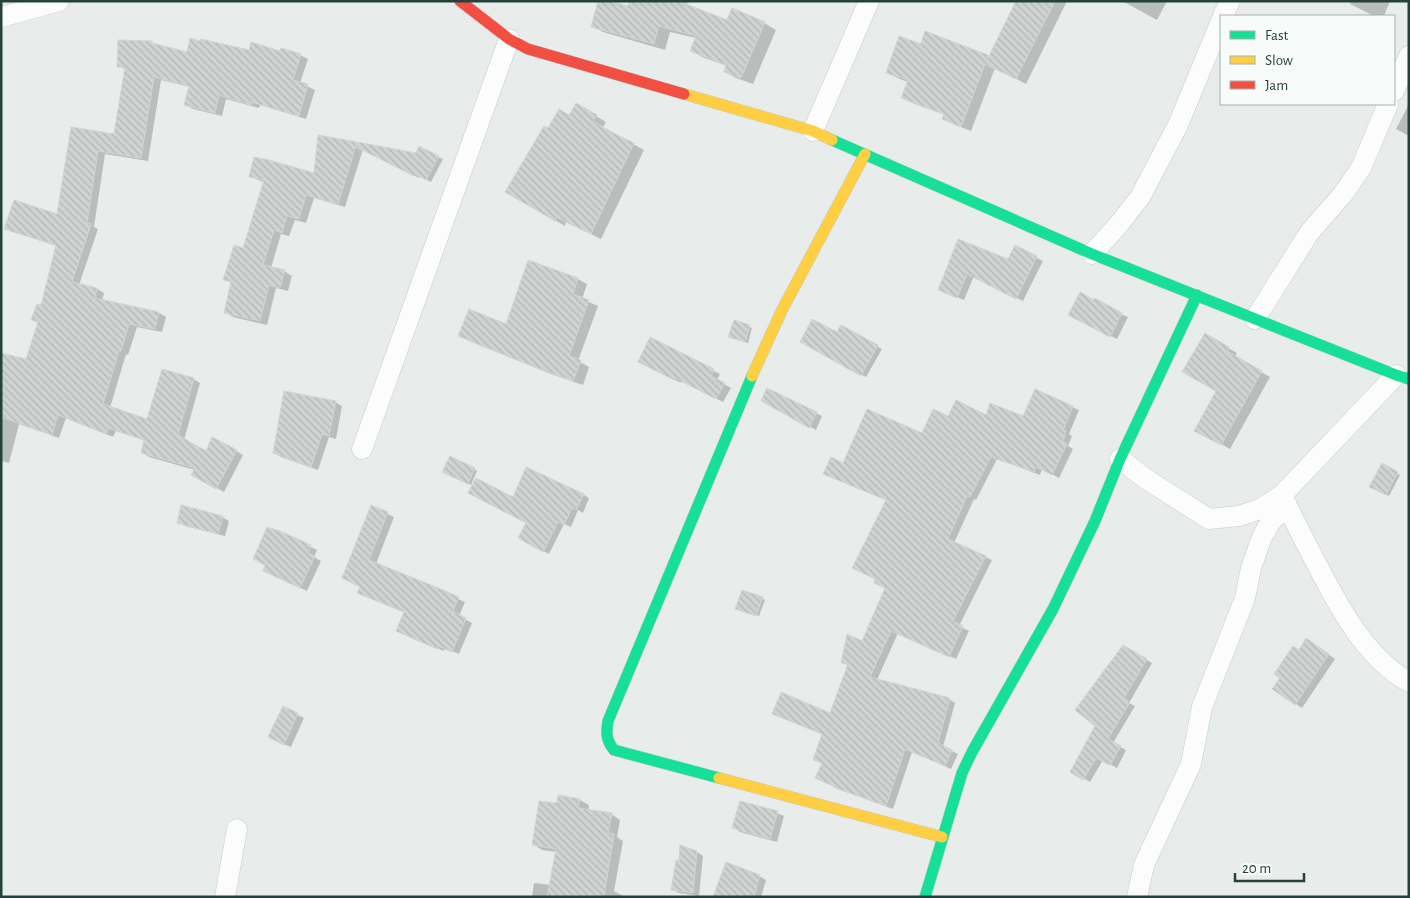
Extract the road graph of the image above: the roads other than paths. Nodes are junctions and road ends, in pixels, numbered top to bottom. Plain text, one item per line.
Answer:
1 (59, 1) edge
2 (460, 1) edge
3 (869, 1) edge
4 (1230, 1) edge
5 (1223, 15) edge
6 (1, 17) edge
7 (1220, 23) edge
8 (509, 39) junction
9 (1409, 56) edge
10 (1395, 89) edge
11 (1388, 105) edge
12 (813, 131) junction
13 (866, 154) junction
14 (1092, 254) junction
15 (1197, 294) junction
16 (1255, 319) junction
17 (1402, 377) edge
18 (362, 450) dead end
19 (1120, 459) junction
20 (1285, 500) junction
21 (1409, 682) edge
22 (238, 829) dead end
23 (942, 838) junction
24 (226, 897) edge
25 (925, 897) edge
26 (1137, 897) edge

1 - 6 street
2 - 8 street
3 - 12 street
4 - 5 street
7 - 14 street
8 - 12 street
8 - 18 street
9 - 10 street
11 - 16 street
12 - 13 street
13 - 14 street
13 - 23 street
14 - 15 street
15 - 16 street
15 - 19 street
16 - 17 street
17 - 20 street
19 - 20 street
19 - 23 street
20 - 21 street
20 - 26 street
22 - 24 street
23 - 25 street

